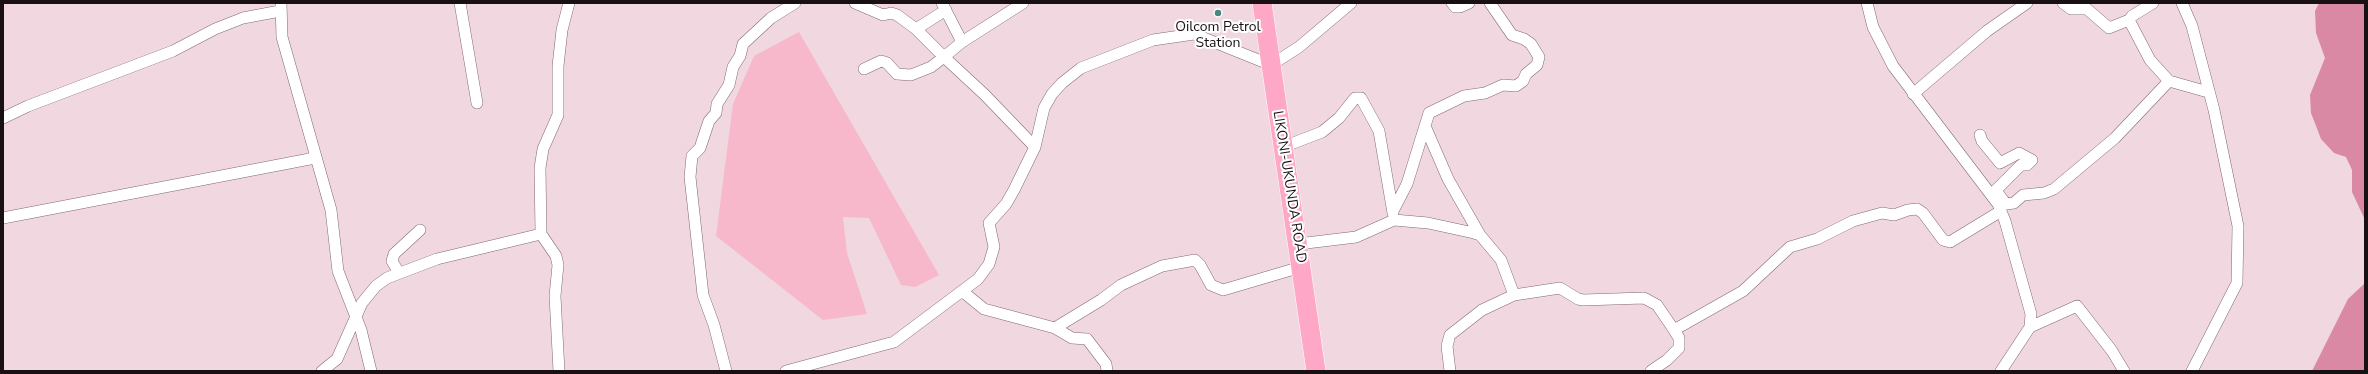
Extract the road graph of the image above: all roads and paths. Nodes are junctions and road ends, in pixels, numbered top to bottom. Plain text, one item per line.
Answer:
1 (460, 3) edge
2 (570, 3) edge
3 (795, 3) edge
4 (855, 3) edge
5 (1023, 3) edge
6 (1262, 3) edge
7 (1351, 3) edge
8 (1452, 3) edge
9 (1469, 3) edge
10 (1490, 3) edge
11 (1867, 3) edge
12 (2027, 3) edge
13 (2063, 3) edge
14 (2153, 3) edge
15 (2182, 3) edge
16 (281, 7) edge
17 (944, 7) edge
18 (2129, 20) junction
19 (916, 29) junction
20 (962, 42) junction
21 (944, 57) junction
22 (1271, 65) junction
23 (864, 69) dead end
24 (2169, 81) junction
25 (2208, 92) junction
26 (1913, 94) junction
27 (477, 103) dead end
28 (3, 118) edge
29 (1425, 126) junction
30 (1980, 135) dead end
31 (1035, 147) junction
32 (1283, 147) junction
33 (315, 158) junction
34 (1995, 195) junction
35 (2001, 211) junction
36 (1394, 215) junction
37 (3, 218) edge
38 (420, 230) dead end
39 (541, 234) junction
40 (1480, 235) junction
41 (1298, 244) junction
42 (1301, 266) junction
43 (398, 273) junction
44 (962, 291) junction
45 (1514, 294) junction
46 (356, 318) junction
47 (2030, 327) junction
48 (1055, 328) junction
49 (1674, 330) junction
50 (322, 371) edge
51 (371, 371) edge
52 (559, 371) edge
53 (726, 371) edge
54 (786, 371) edge
55 (1107, 371) edge
56 (1316, 371) edge
57 (1450, 371) edge
58 (1651, 371) edge
59 (2001, 371) edge
60 (2124, 371) edge
61 (2192, 371) edge

1 - 27 street
2 - 39 street
3 - 53 street
4 - 19 street
5 - 20 street
6 - 22 highway, LIKONI-UKUNDA ROAD
7 - 22 street
8 - 9 street
10 - 29 street
11 - 26 street
12 - 26 street
13 - 18 street
14 - 18 street
15 - 25 street
16 - 28 street
16 - 33 street
17 - 19 street
17 - 20 street
18 - 24 street
19 - 21 street
20 - 21 street
21 - 23 street
21 - 31 street
22 - 31 street
22 - 32 highway, LIKONI-UKUNDA ROAD
24 - 25 street
24 - 34 street
25 - 61 street
26 - 34 street
29 - 36 street
29 - 40 street
30 - 34 street
31 - 44 street
32 - 36 street
32 - 41 highway, LIKONI-UKUNDA ROAD
33 - 37 street
33 - 46 street
34 - 35 street
35 - 47 street
35 - 49 street
36 - 40 street
36 - 41 street
38 - 43 street
39 - 43 street
39 - 52 street
40 - 45 street
41 - 42 highway, LIKONI-UKUNDA ROAD
42 - 48 street
42 - 56 highway, LIKONI-UKUNDA ROAD
43 - 46 street
44 - 48 street
44 - 54 street
45 - 49 street
45 - 57 street
46 - 50 street
46 - 51 street
47 - 59 street
47 - 60 street
48 - 55 street
49 - 58 street

